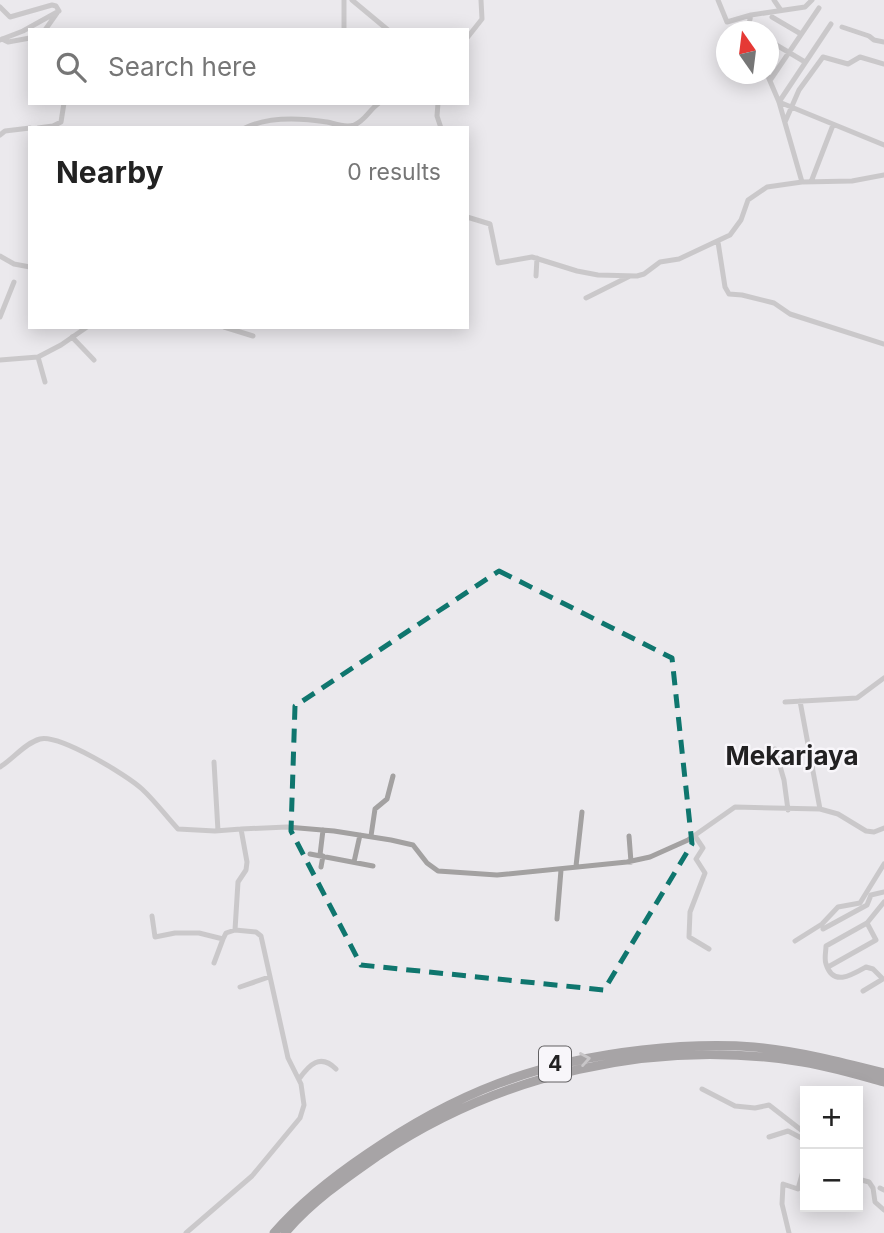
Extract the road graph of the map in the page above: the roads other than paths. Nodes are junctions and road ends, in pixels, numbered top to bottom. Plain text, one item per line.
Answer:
1 (344, 0) edge
2 (352, 0) edge
3 (481, 0) edge
4 (718, 0) edge
5 (774, 0) edge
6 (813, 0) edge
7 (0, 7) edge
8 (819, 8) dead end
9 (780, 9) junction
10 (59, 11) junction
11 (751, 15) junction
12 (772, 17) dead end
13 (749, 21) edge
14 (831, 24) dead end
15 (842, 27) dead end
16 (28, 28) edge
17 (28, 28) edge
18 (46, 28) edge
19 (344, 28) edge
20 (385, 28) edge
21 (801, 34) junction
22 (469, 35) edge
23 (28, 38) edge
24 (1, 39) edge
25 (884, 42) edge
26 (779, 48) edge
27 (788, 54) junction
28 (805, 62) junction
29 (779, 64) edge
30 (884, 64) edge
31 (772, 84) edge
32 (779, 102) junction
33 (64, 105) edge
34 (370, 105) edge
35 (438, 105) edge
36 (792, 107) junction
37 (785, 122) junction
38 (833, 125) junction
39 (53, 126) edge
40 (249, 126) edge
41 (352, 126) edge
42 (352, 126) edge
43 (440, 126) edge
44 (28, 128) edge
45 (0, 135) edge
46 (884, 145) edge
47 (884, 175) edge
48 (802, 181) junction
49 (811, 183) junction
50 (469, 217) edge
51 (718, 242) junction
52 (0, 256) edge
53 (537, 258) junction
54 (28, 267) edge
55 (536, 276) dead end
56 (630, 276) junction
57 (14, 282) dead end
58 (586, 298) dead end
59 (0, 317) edge
60 (84, 329) edge
61 (230, 329) edge
62 (253, 336) dead end
63 (72, 337) junction
64 (884, 344) edge
65 (38, 357) junction
66 (0, 360) edge
67 (94, 360) dead end
68 (45, 382) dead end
69 (884, 678) edge
70 (800, 701) junction
71 (785, 702) dead end
72 (775, 748) dead end
73 (214, 762) dead end
74 (0, 767) edge
75 (393, 776) dead end
76 (820, 809) junction
77 (788, 810) junction
78 (582, 813) dead end
79 (884, 828) edge
80 (241, 830) junction
81 (323, 830) junction
82 (218, 831) junction
83 (360, 835) junction
84 (371, 836) junction
85 (629, 836) dead end
86 (695, 836) junction
87 (310, 854) dead end
88 (321, 855) junction
89 (354, 862) junction
90 (631, 862) junction
91 (884, 864) edge
92 (373, 866) dead end
93 (576, 866) junction
94 (321, 867) dead end
95 (561, 870) junction
96 (884, 892) edge
97 (884, 902) edge
98 (152, 916) dead end
99 (558, 919) dead end
100 (867, 923) junction
101 (823, 929) dead end
102 (235, 930) junction
103 (223, 939) junction
104 (795, 941) dead end
105 (709, 949) dead end
106 (214, 963) dead end
107 (828, 967) junction
108 (269, 977) junction
109 (240, 987) dead end
110 (863, 991) dead end
111 (336, 1069) dead end
112 (884, 1073) edge
113 (299, 1079) junction
114 (884, 1082) edge
115 (702, 1089) dead end
116 (800, 1129) edge
117 (769, 1137) dead end
118 (800, 1137) edge
119 (863, 1180) edge
120 (800, 1182) edge
121 (884, 1210) edge
122 (186, 1233) edge
123 (274, 1233) edge
124 (285, 1233) edge
125 (789, 1233) edge

1 - 19 street
2 - 20 street
3 - 22 street
4 - 11 street
5 - 9 street
6 - 9 street
7 - 10 street
8 - 21 street
9 - 11 street
10 - 17 street
10 - 18 street
11 - 13 street
12 - 21 street
14 - 28 street
15 - 25 street
16 - 24 street
21 - 27 street
23 - 24 street
26 - 27 street
27 - 28 street
27 - 29 street
28 - 32 street
30 - 36 street
31 - 32 street
32 - 36 street
32 - 37 street
33 - 39 street
34 - 41 street
35 - 43 street
36 - 37 street
36 - 38 street
37 - 48 street
38 - 46 street
38 - 49 street
40 - 42 street
44 - 45 street
47 - 49 street
48 - 49 street
48 - 51 street
50 - 53 street
51 - 56 street
51 - 64 street
52 - 54 street
53 - 55 street
53 - 56 street
56 - 58 street
57 - 59 street
60 - 63 street
61 - 62 street
63 - 65 street
63 - 67 street
65 - 66 street
65 - 68 street
69 - 70 street
70 - 71 street
70 - 76 street
72 - 77 street
73 - 82 street
74 - 82 street
75 - 84 street
76 - 77 street
76 - 79 street
77 - 86 street
78 - 93 street
80 - 81 street
80 - 82 street
80 - 102 street
81 - 83 street
81 - 88 street
83 - 84 street
83 - 89 street
84 - 95 street
85 - 90 street
86 - 90 street
86 - 105 street
87 - 88 street
88 - 89 street
88 - 94 street
89 - 92 street
90 - 93 street
91 - 104 street
93 - 95 street
95 - 99 street
96 - 101 street
97 - 100 street
98 - 103 street
100 - 107 street
100 - 107 street
102 - 103 street
102 - 108 street
103 - 106 street
107 - 110 street
108 - 109 street
108 - 113 street
111 - 113 street
123 -> 112 highway, 4
113 - 122 street
114 - 124 highway, 4
115 - 116 street
117 - 118 street
119 - 121 street
120 - 125 street

